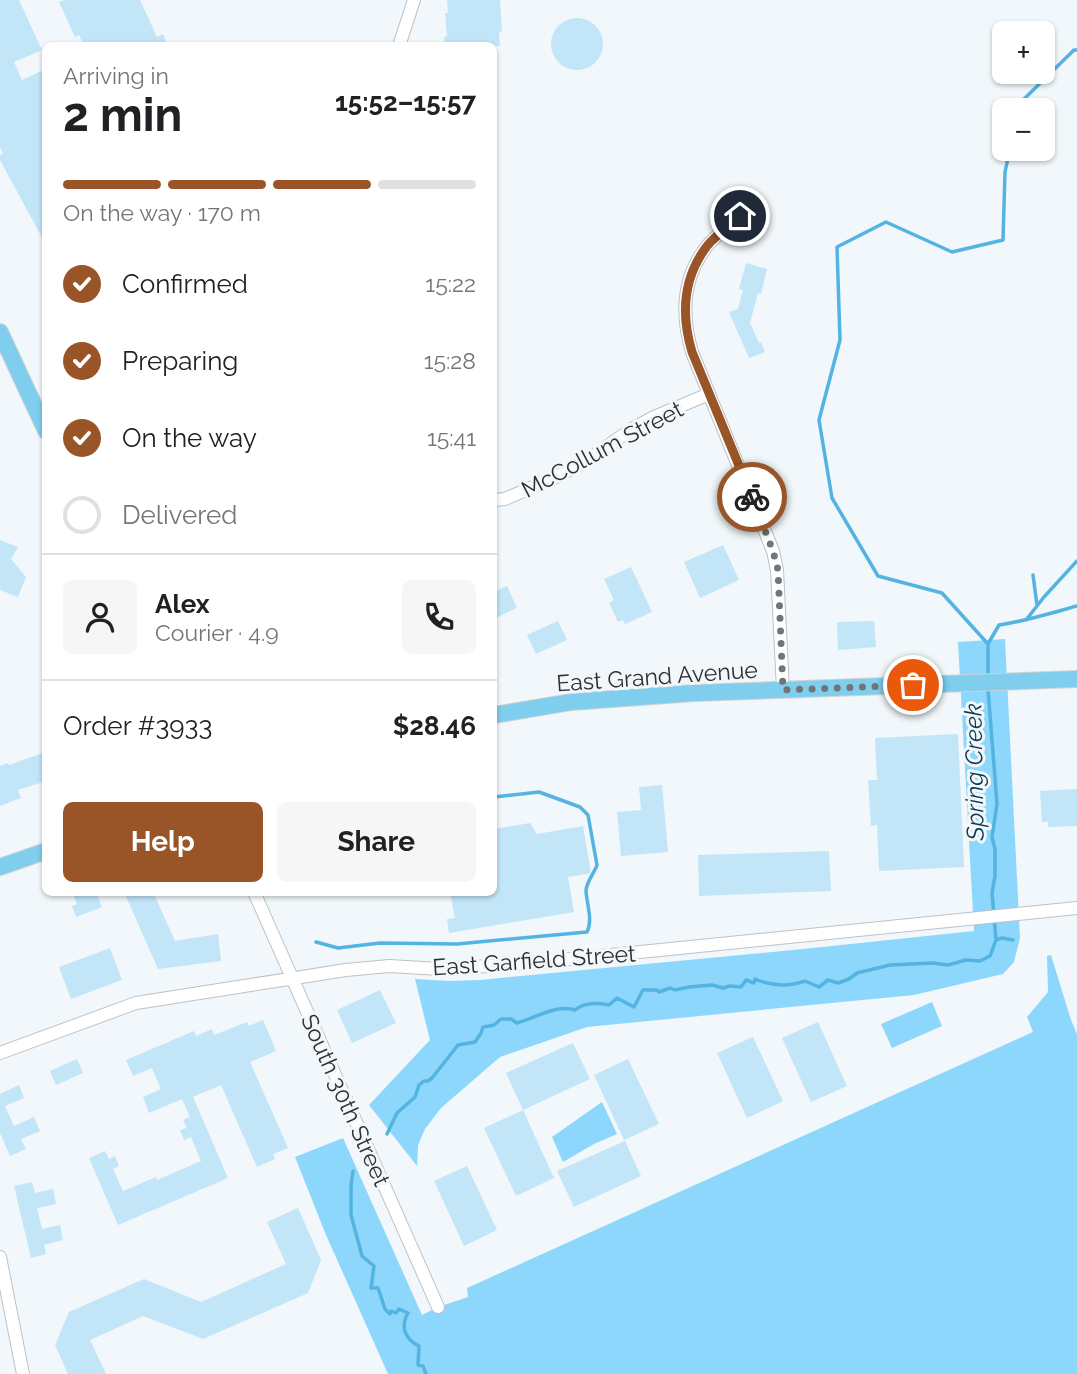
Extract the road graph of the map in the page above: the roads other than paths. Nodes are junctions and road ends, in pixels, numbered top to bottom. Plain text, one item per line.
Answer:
1 (414, 0) edge
2 (400, 42) edge
3 (740, 216) dead end
4 (0, 332) edge
5 (709, 394) junction
6 (42, 422) edge
7 (497, 500) edge
8 (1077, 679) edge
9 (783, 690) junction
10 (497, 714) edge
11 (42, 852) edge
12 (0, 867) edge
13 (256, 896) edge
14 (1077, 908) edge
15 (293, 979) junction
16 (0, 1053) edge
17 (0, 1257) edge
18 (438, 1307) dead end
19 (23, 1374) edge

1 - 2 street
3 - 5 street
4 - 6 main road
5 - 7 street, McCollum Street
5 - 9 street
8 - 9 main road, East Grand Avenue
9 - 10 main road, East Grand Avenue
11 - 12 main road
13 - 15 street, South 30th Street
14 - 15 street, East Garfield Street
15 - 16 street, East Garfield Street
15 - 18 street, South 30th Street
17 - 19 street

